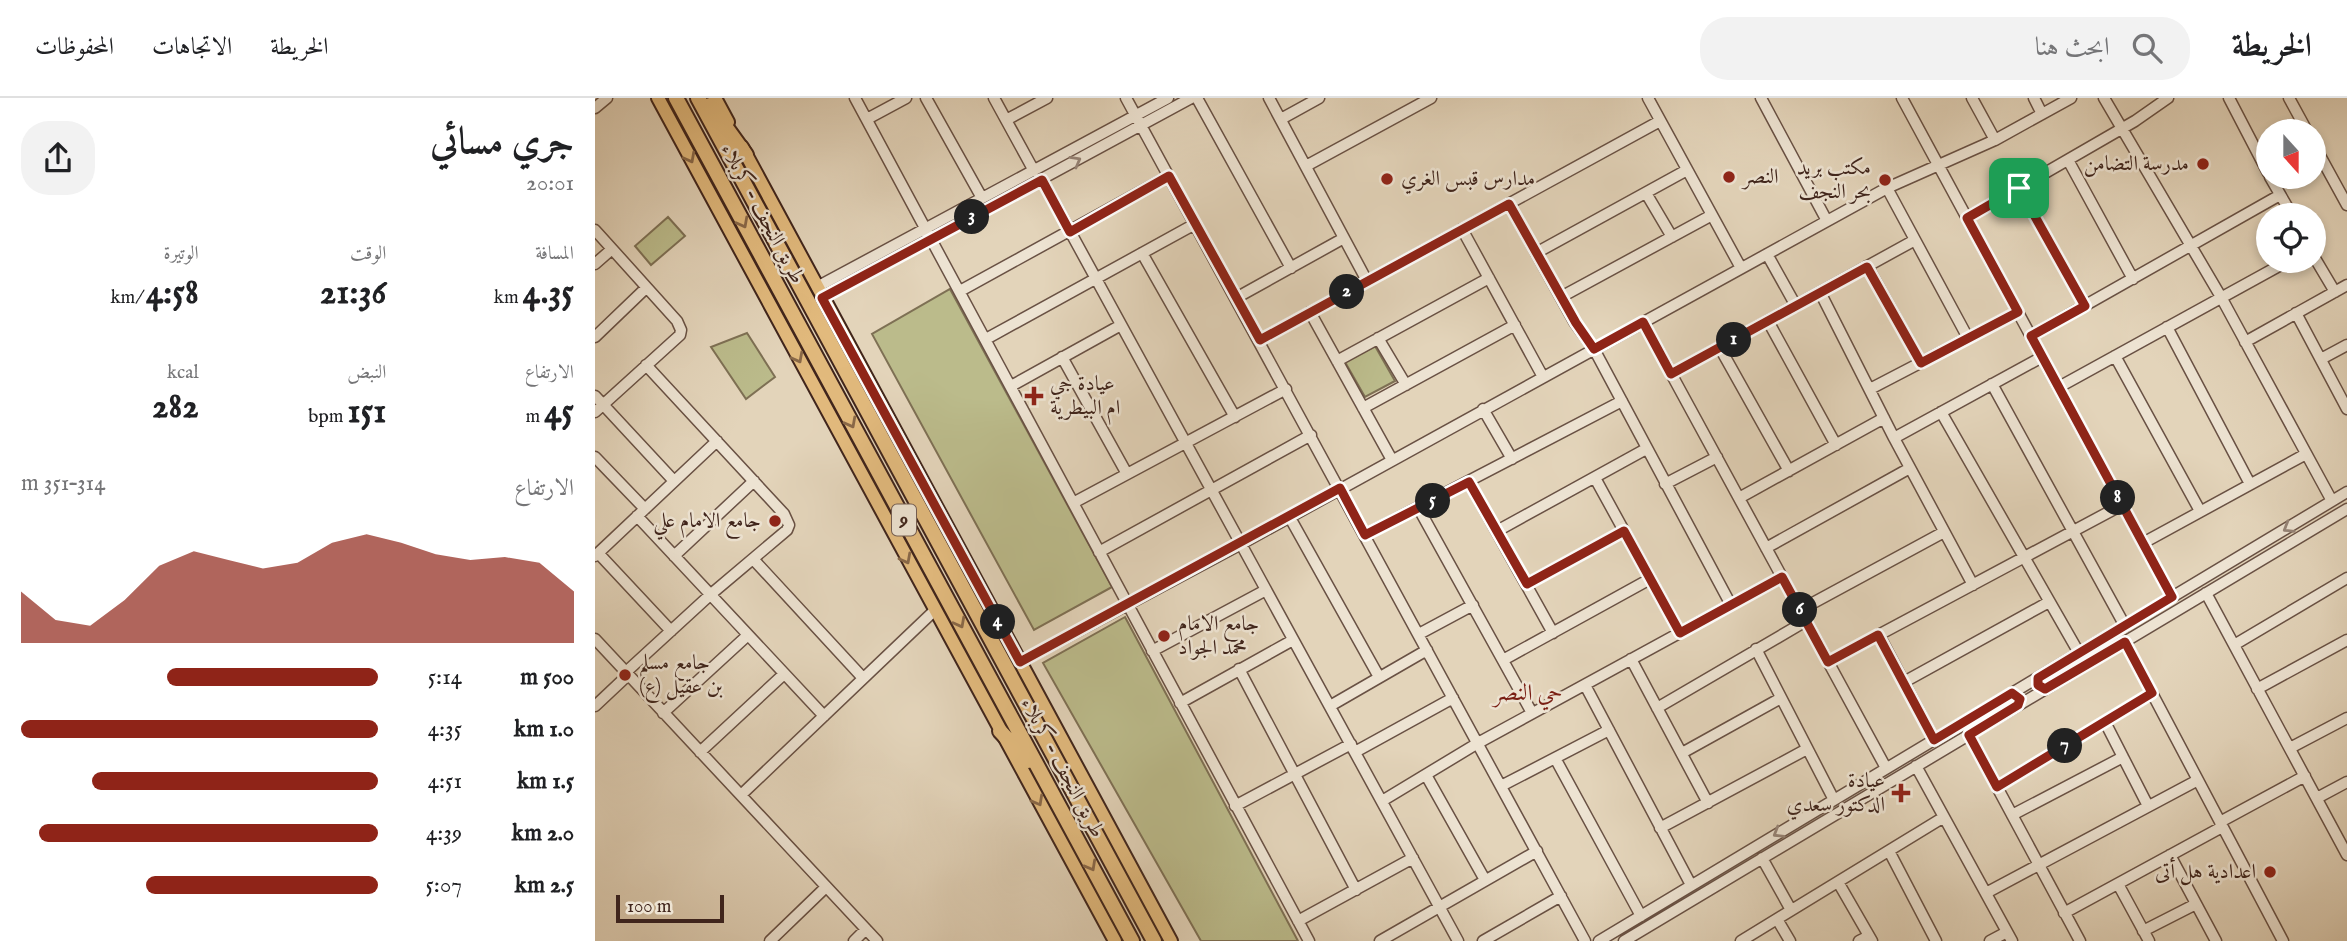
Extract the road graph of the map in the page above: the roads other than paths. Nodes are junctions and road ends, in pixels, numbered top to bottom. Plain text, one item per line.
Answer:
1 (658, 98) edge
2 (676, 98) edge
3 (698, 98) edge
4 (705, 98) edge
5 (715, 98) edge
6 (855, 98) edge
7 (906, 98) edge
8 (926, 98) edge
9 (994, 98) edge
10 (1047, 98) edge
11 (1126, 98) edge
12 (1168, 98) edge
13 (1191, 98) edge
14 (1197, 98) edge
15 (1269, 98) edge
16 (1318, 98) edge
17 (1648, 98) edge
18 (1762, 98) edge
19 (1902, 98) edge
20 (1972, 98) edge
21 (2034, 98) edge
22 (2071, 98) edge
23 (2105, 98) edge
24 (2168, 98) edge
25 (2229, 98) edge
26 (2289, 98) edge
27 (1427, 99) edge
28 (2042, 114) junction
29 (1149, 115) junction
30 (866, 119) junction
31 (1281, 119) junction
32 (2300, 119) edge
33 (1006, 120) junction
34 (1138, 120) junction
35 (1660, 121) junction
36 (1128, 126) junction
37 (2122, 128) junction
38 (1995, 140) junction
39 (2256, 150) edge
40 (746, 155) junction
41 (2068, 160) junction
42 (1938, 165) junction
43 (1305, 166) junction
44 (2326, 167) edge
45 (1687, 170) junction
46 (1034, 171) junction
47 (1169, 176) junction
48 (1042, 180) junction
49 (1887, 188) junction
50 (2019, 188) junction
51 (2277, 189) edge
52 (1646, 193) junction
53 (2280, 195) junction
54 (982, 198) junction
55 (2285, 203) edge
56 (1509, 204) junction
57 (2347, 205) edge
58 (1712, 215) junction
59 (1967, 218) junction
60 (942, 220) junction
61 (1827, 221) junction
62 (1195, 224) junction
63 (927, 228) junction
64 (1462, 229) junction
65 (595, 230) edge
66 (946, 231) junction
67 (1070, 232) junction
68 (1672, 237) junction
69 (932, 238) junction
70 (1344, 238) junction
71 (1915, 240) junction
72 (2190, 246) junction
73 (612, 249) junction
74 (1142, 253) junction
75 (1536, 253) junction
76 (1767, 254) junction
77 (595, 264) edge
78 (1867, 267) junction
79 (1291, 268) junction
80 (1741, 268) junction
81 (2266, 273) edge
82 (2324, 273) edge
83 (1489, 278) junction
84 (2133, 279) junction
85 (1096, 280) junction
86 (1367, 281) junction
87 (2347, 285) edge
88 (646, 288) junction
89 (960, 291) junction
90 (1820, 292) junction
91 (2335, 292) junction
92 (819, 293) junction
93 (1561, 297) junction
94 (1236, 298) junction
95 (2221, 298) junction
96 (1796, 306) junction
97 (2085, 306) junction
98 (1310, 312) junction
99 (2018, 312) junction
100 (2296, 313) junction
101 (1768, 321) junction
102 (1643, 322) junction
103 (1121, 325) junction
104 (1515, 325) junction
105 (2167, 327) junction
106 (2031, 336) junction
107 (595, 337) edge
108 (1378, 338) junction
109 (1968, 338) junction
110 (986, 339) junction
111 (1260, 340) junction
112 (2245, 342) junction
113 (2347, 345) edge
114 (1720, 348) junction
115 (1594, 349) junction
116 (2115, 356) junction
117 (2042, 357) junction
118 (1062, 358) junction
119 (2321, 359) junction
120 (1337, 360) junction
121 (1921, 363) junction
122 (646, 365) junction
123 (1671, 374) junction
124 (1543, 377) junction
125 (1992, 384) junction
126 (1406, 385) junction
127 (1011, 386) junction
128 (2059, 387) junction
129 (1286, 389) junction
130 (1870, 389) junction
131 (595, 396) edge
132 (1622, 401) junction
133 (603, 404) junction
134 (1363, 408) junction
135 (2347, 408) edge
136 (1483, 410) junction
137 (595, 412) edge
138 (1941, 412) junction
139 (1235, 417) junction
140 (1884, 418) junction
141 (1311, 435) junction
142 (1894, 438) junction
143 (717, 441) junction
144 (1186, 444) junction
145 (1836, 444) junction
146 (1646, 449) junction
147 (2306, 453) junction
148 (595, 457) edge
149 (1717, 457) junction
150 (1512, 459) junction
151 (1392, 460) junction
152 (1910, 468) junction
153 (1789, 471) junction
154 (1127, 474) junction
155 (1595, 478) junction
156 (674, 481) junction
157 (754, 481) junction
158 (1469, 482) junction
159 (1665, 484) junction
160 (2250, 484) junction
161 (1340, 488) junction
162 (1212, 491) junction
163 (2347, 492) edge
164 (1739, 498) junction
165 (2332, 501) junction
166 (1073, 503) junction
167 (2122, 505) junction
168 (1419, 509) junction
169 (2347, 509) edge
170 (2200, 512) junction
171 (641, 513) junction
172 (1289, 516) junction
173 (1497, 531) junction
174 (1624, 531) junction
175 (2073, 531) junction
176 (1944, 532) junction
177 (1365, 535) junction
178 (2143, 542) junction
179 (1241, 544) junction
180 (1766, 548) junction
181 (1100, 552) junction
182 (597, 555) edge
183 (674, 556) junction
184 (2024, 557) junction
185 (753, 559) junction
186 (1782, 577) junction
187 (2347, 578) edge
188 (1650, 579) junction
189 (1527, 584) junction
190 (1973, 585) junction
191 (1266, 590) junction
192 (2206, 593) junction
193 (711, 595) junction
194 (2172, 597) junction
195 (2049, 602) junction
196 (1127, 603) junction
197 (1473, 605) junction
198 (1731, 605) junction
199 (1800, 610) junction
200 (934, 611) junction
201 (1806, 621) junction
202 (2125, 626) junction
203 (671, 631) junction
204 (1553, 633) junction
205 (1680, 633) junction
206 (1419, 634) junction
207 (748, 635) junction
208 (1878, 635) junction
209 (595, 639) edge
210 (1293, 640) junction
211 (2347, 640) edge
212 (2125, 642) junction
213 (2234, 645) junction
214 (1756, 649) junction
215 (1427, 650) junction
216 (1152, 651) junction
217 (2079, 653) junction
218 (1632, 659) junction
219 (1503, 660) junction
220 (1020, 662) junction
221 (1828, 662) junction
222 (1240, 668) junction
223 (627, 674) junction
224 (784, 674) junction
225 (1379, 677) junction
226 (863, 678) junction
227 (2038, 678) junction
228 (1904, 682) junction
229 (1585, 685) junction
230 (2045, 689) junction
231 (2257, 689) junction
232 (2012, 693) junction
233 (2152, 693) junction
234 (1453, 698) junction
235 (1781, 698) junction
236 (1180, 703) junction
237 (2018, 705) junction
238 (595, 706) edge
239 (1329, 706) junction
240 (1657, 708) junction
241 (663, 713) junction
242 (1532, 713) junction
243 (824, 716) junction
244 (2347, 718) edge
245 (2105, 722) junction
246 (1609, 730) junction
247 (1000, 731) junction
248 (1969, 735) junction
249 (1934, 740) junction
250 (1478, 743) junction
251 (1353, 748) junction
252 (1807, 748) junction
253 (2290, 748) junction
254 (700, 752) junction
255 (1682, 753) junction
256 (2123, 757) junction
257 (1555, 758) junction
258 (1916, 766) junction
259 (1886, 768) junction
260 (1295, 774) junction
261 (1426, 775) junction
262 (1042, 776) junction
263 (2305, 776) junction
264 (2198, 780) junction
265 (2347, 782) edge
266 (1501, 786) junction
267 (1997, 787) junction
268 (741, 796) junction
269 (2317, 798) junction
270 (1834, 800) junction
271 (1382, 801) junction
272 (1708, 803) junction
273 (1235, 806) junction
274 (2148, 806) junction
275 (2012, 815) junction
276 (1944, 817) junction
277 (2221, 824) junction
278 (1660, 828) junction
279 (1537, 851) junction
280 (1889, 851) junction
281 (2347, 855) edge
282 (2170, 856) junction
283 (1413, 858) junction
284 (1762, 858) junction
285 (2038, 864) junction
286 (1485, 880) junction
287 (1838, 882) junction
288 (2118, 884) junction
289 (1691, 886) junction
290 (827, 887) junction
291 (1356, 890) junction
292 (1986, 893) junction
293 (1561, 896) junction
294 (1696, 898) junction
295 (1665, 901) junction
296 (2196, 904) junction
297 (1440, 907) junction
298 (1791, 910) junction
299 (1672, 912) junction
300 (2064, 913) junction
301 (1641, 916) junction
302 (1777, 919) junction
303 (1299, 922) junction
304 (866, 929) junction
305 (1644, 929) junction
306 (2143, 931) junction
307 (2009, 936) edge
308 (1867, 939) edge
309 (770, 941) edge
310 (854, 941) edge
311 (877, 941) edge
312 (1115, 941) edge
313 (1132, 941) edge
314 (1154, 941) edge
315 (1171, 941) edge
316 (1309, 941) edge
317 (1380, 941) edge
318 (1458, 941) edge
319 (1483, 941) edge
320 (1585, 941) edge
321 (1598, 941) edge
322 (1624, 941) edge
323 (1651, 941) edge
324 (1741, 941) edge
325 (1790, 941) edge
326 (1936, 941) edge
327 (1990, 941) edge
328 (2080, 941) edge
329 (2149, 941) edge
330 (2216, 941) edge
331 (2283, 941) edge

1 -> 200 main road
2 -> 262 highway, طريق النجف - کربلاء / 9
3 - 314 highway, 9
4 - 40 highway
5 - 40 main road
6 - 30 street
7 - 30 street
8 - 54 street
9 - 33 street
10 - 33 street
11 - 34 street
12 - 29 street
13 - 29 street
14 - 79 street
15 - 31 street
16 - 31 street
17 - 35 street
18 - 61 street
19 - 42 street
20 - 38 street
21 - 28 street
22 - 28 street
23 - 37 street
24 - 37 street
25 - 39 street
26 - 32 street
27 - 43 street
28 - 38 street
29 - 34 street
30 - 63 street
31 - 43 street
33 - 46 street
34 - 36 street
34 - 47 street
35 - 45 street
35 - 56 street
36 - 46 street
48 -> 36 street
37 - 41 street
37 - 72 street
38 - 42 street
40 - 92 main road
41 - 50 street
41 - 84 street
42 - 49 street
42 - 59 street
43 - 70 street
44 - 57 street
45 - 52 street
45 - 58 street
46 - 54 street
47 - 62 street
47 - 67 street
48 - 66 street
48 - 67 street
49 - 61 street
49 - 71 street
50 - 59 street
50 - 97 street
51 - 53 street
52 - 68 street
52 - 75 street
53 - 55 street
53 - 72 street
54 - 60 street
56 - 64 street
56 - 75 street
58 - 68 street
58 - 80 street
59 - 99 street
60 - 63 street
60 - 66 street
61 - 76 street
62 - 74 street
62 - 94 street
63 - 69 street
63 - 92 street
64 - 83 street
64 - 86 street
65 - 73 street
66 - 69 street
67 - 85 street
67 - 89 street
68 - 93 street
69 - 89 street
69 - 92 street
70 - 79 street
70 - 86 street
71 - 78 street
71 - 109 street
72 - 84 street
72 - 95 street
73 - 77 street
73 - 88 street
74 - 85 street
74 - 139 street
75 - 93 street
76 - 80 street
76 - 96 street
78 - 90 street
78 - 121 street
79 - 94 street
80 - 102 street
81 - 95 street
82 - 91 street
83 - 104 street
83 - 108 street
84 - 97 street
85 - 103 street
85 - 110 street
86 - 98 street
87 - 91 street
88 - 107 street
88 - 122 street
89 - 110 street
90 - 96 street
90 - 130 street
91 - 100 street
92 - 220 main road
93 - 115 street
94 - 111 street
95 - 105 street
95 - 112 street
96 - 101 street
97 - 106 street
98 - 111 street
98 - 120 street
99 - 106 street
99 - 109 street
100 - 112 street
100 - 119 street
101 - 114 street
101 - 145 street
102 - 115 street
102 - 123 street
103 - 118 street
103 - 144 street
104 - 124 street
104 - 126 street
105 - 116 street
105 - 160 street
106 - 117 street
108 - 120 street
108 - 126 street
109 - 121 street
110 - 127 street
111 - 129 street
112 - 147 street
113 - 119 street
114 - 123 street
114 - 153 street
115 - 124 street
115 - 132 street
116 - 128 street
116 - 170 street
117 - 125 street
117 - 128 street
118 - 127 street
118 - 154 street
119 - 135 street
120 - 134 street
121 - 130 street
122 - 133 street
122 - 143 street
123 - 149 street
124 - 136 street
125 - 138 street
125 - 175 street
126 - 134 street
127 - 166 street
128 - 167 street
129 - 139 street
129 - 141 street
130 - 140 street
131 - 133 street
132 - 146 street
132 - 150 street
133 - 137 street
133 - 156 street
134 - 151 street
136 - 150 street
136 - 151 street
138 - 142 street
138 - 184 street
139 - 144 street
140 - 142 street
140 - 145 street
141 - 161 street
141 - 162 street
142 - 152 street
143 - 156 street
143 - 157 street
144 - 154 street
144 - 162 street
145 - 153 street
146 - 155 street
146 - 159 street
147 - 160 street
147 - 165 street
148 - 171 street
149 - 159 street
149 - 164 street
150 - 158 street
151 - 161 street
152 - 176 street
152 - 180 street
153 - 164 street
154 - 166 street
155 - 173 street
155 - 174 street
156 - 171 street
157 - 183 street
157 - 185 street
158 - 168 street
158 - 173 street
159 - 198 street
160 - 170 street
161 - 172 street
161 - 177 street
162 - 179 street
162 - 181 street
163 - 165 street
164 - 180 street
165 -> 194 street
166 - 181 street
167 - 175 street
167 - 178 street
168 - 177 street
168 - 197 street
169 - 192 street
170 - 178 street
171 - 182 street
171 - 183 street
172 - 179 street
172 - 225 street
173 - 189 street
174 - 188 street
174 - 189 street
175 - 184 street
175 - 202 street
176 - 190 street
176 - 199 street
177 - 206 street
178 - 194 street
179 - 191 street
179 - 196 street
180 - 186 street
181 - 196 street
182 - 203 street
183 - 193 street
184 - 190 street
184 - 195 street
185 - 193 street
185 - 226 street
186 - 198 street
186 - 199 street
187 - 213 street
188 - 204 street
188 - 205 street
189 - 204 street
190 - 208 street
191 - 210 street
191 - 216 street
192 - 212 street
192 - 213 street
193 - 203 street
193 - 207 street
194 - 202 street
195 - 217 street
195 - 228 street
196 - 216 street
196 - 220 street
197 - 206 street
197 - 219 street
198 - 205 street
199 - 201 street
200 - 226 street
200 - 247 main road
201 - 214 street
201 - 221 street
202 - 217 street
203 - 223 street
204 - 219 street
205 - 218 street
206 - 215 street
207 - 224 street
207 - 241 street
208 - 221 street
208 - 228 street
209 - 223 street
210 - 222 street
210 - 239 street
211 - 231 street
212 - 230 street
212 - 233 street
213 - 231 street
214 - 235 street
214 - 240 street
215 - 225 street
215 - 234 street
216 - 236 street
217 - 227 street
218 - 229 street
218 - 240 street
219 - 242 street
220 - 315 main road
221 - 259 street
222 - 236 street
222 - 260 street
223 - 238 street
223 - 241 street
224 - 243 street
224 - 254 street
225 - 239 street
226 - 243 street
227 - 230 street
227 - 232 street
228 - 249 street
229 - 242 street
229 - 246 street
230 - 237 street
231 - 253 street
232 - 237 street
232 - 249 street
233 - 245 street
233 - 264 street
234 - 250 street
234 - 251 street
235 - 252 street
235 - 255 street
236 - 273 street
237 - 248 street
239 - 251 street
240 - 255 street
241 - 254 street
242 - 250 street
243 - 268 street
244 - 253 street
245 - 256 street
245 - 267 street
246 - 257 street
246 - 278 street
247 - 262 highway
247 -> 312 main road
248 - 258 street
248 - 267 street
249 - 259 street
250 - 261 street
250 - 266 street
251 - 260 street
251 - 271 street
252 - 270 street
252 - 272 street
253 - 263 street
254 - 268 street
255 - 272 street
256 - 274 street
256 - 275 street
257 - 266 street
257 - 301 street
258 - 276 street
258 - 284 street
259 - 270 street
260 - 273 street
260 - 291 street
261 - 271 street
261 - 286 street
262 -> 313 highway, طريق النجف - کربلاء / 9
263 - 269 street
263 - 277 street
264 - 274 street
264 - 277 street
265 - 269 street
266 - 279 street
267 - 275 street
268 - 290 street
269 - 281 street
270 -> 289 street
271 - 283 street
272 - 278 street
273 - 303 street
274 - 285 street
275 - 285 street
276 - 280 street
276 - 292 street
277 - 282 street
277 - 331 street
278 - 289 street
279 - 286 street
279 - 293 street
280 - 287 street
280 - 326 street
282 - 288 street
282 - 296 street
283 - 291 street
283 - 297 street
284 - 294 street
284 - 298 street
285 - 292 street
285 - 300 street
286 - 297 street
287 - 298 street
287 - 308 street
288 - 300 street
288 - 306 street
289 - 294 street
289 - 295 street
290 - 304 street
290 - 309 street
291 - 303 street
292 - 307 street
293 - 319 street
293 - 320 street
294 - 299 street
295 - 299 street
295 - 301 street
296 - 306 street
296 - 330 street
297 - 317 street
297 - 318 street
298 - 302 street
299 - 305 street
300 - 328 street
301 - 321 street
302 - 324 street
302 - 325 street
303 - 316 street
304 - 310 street
304 - 311 street
305 - 322 street
305 - 323 street
306 - 329 street
307 - 327 street

